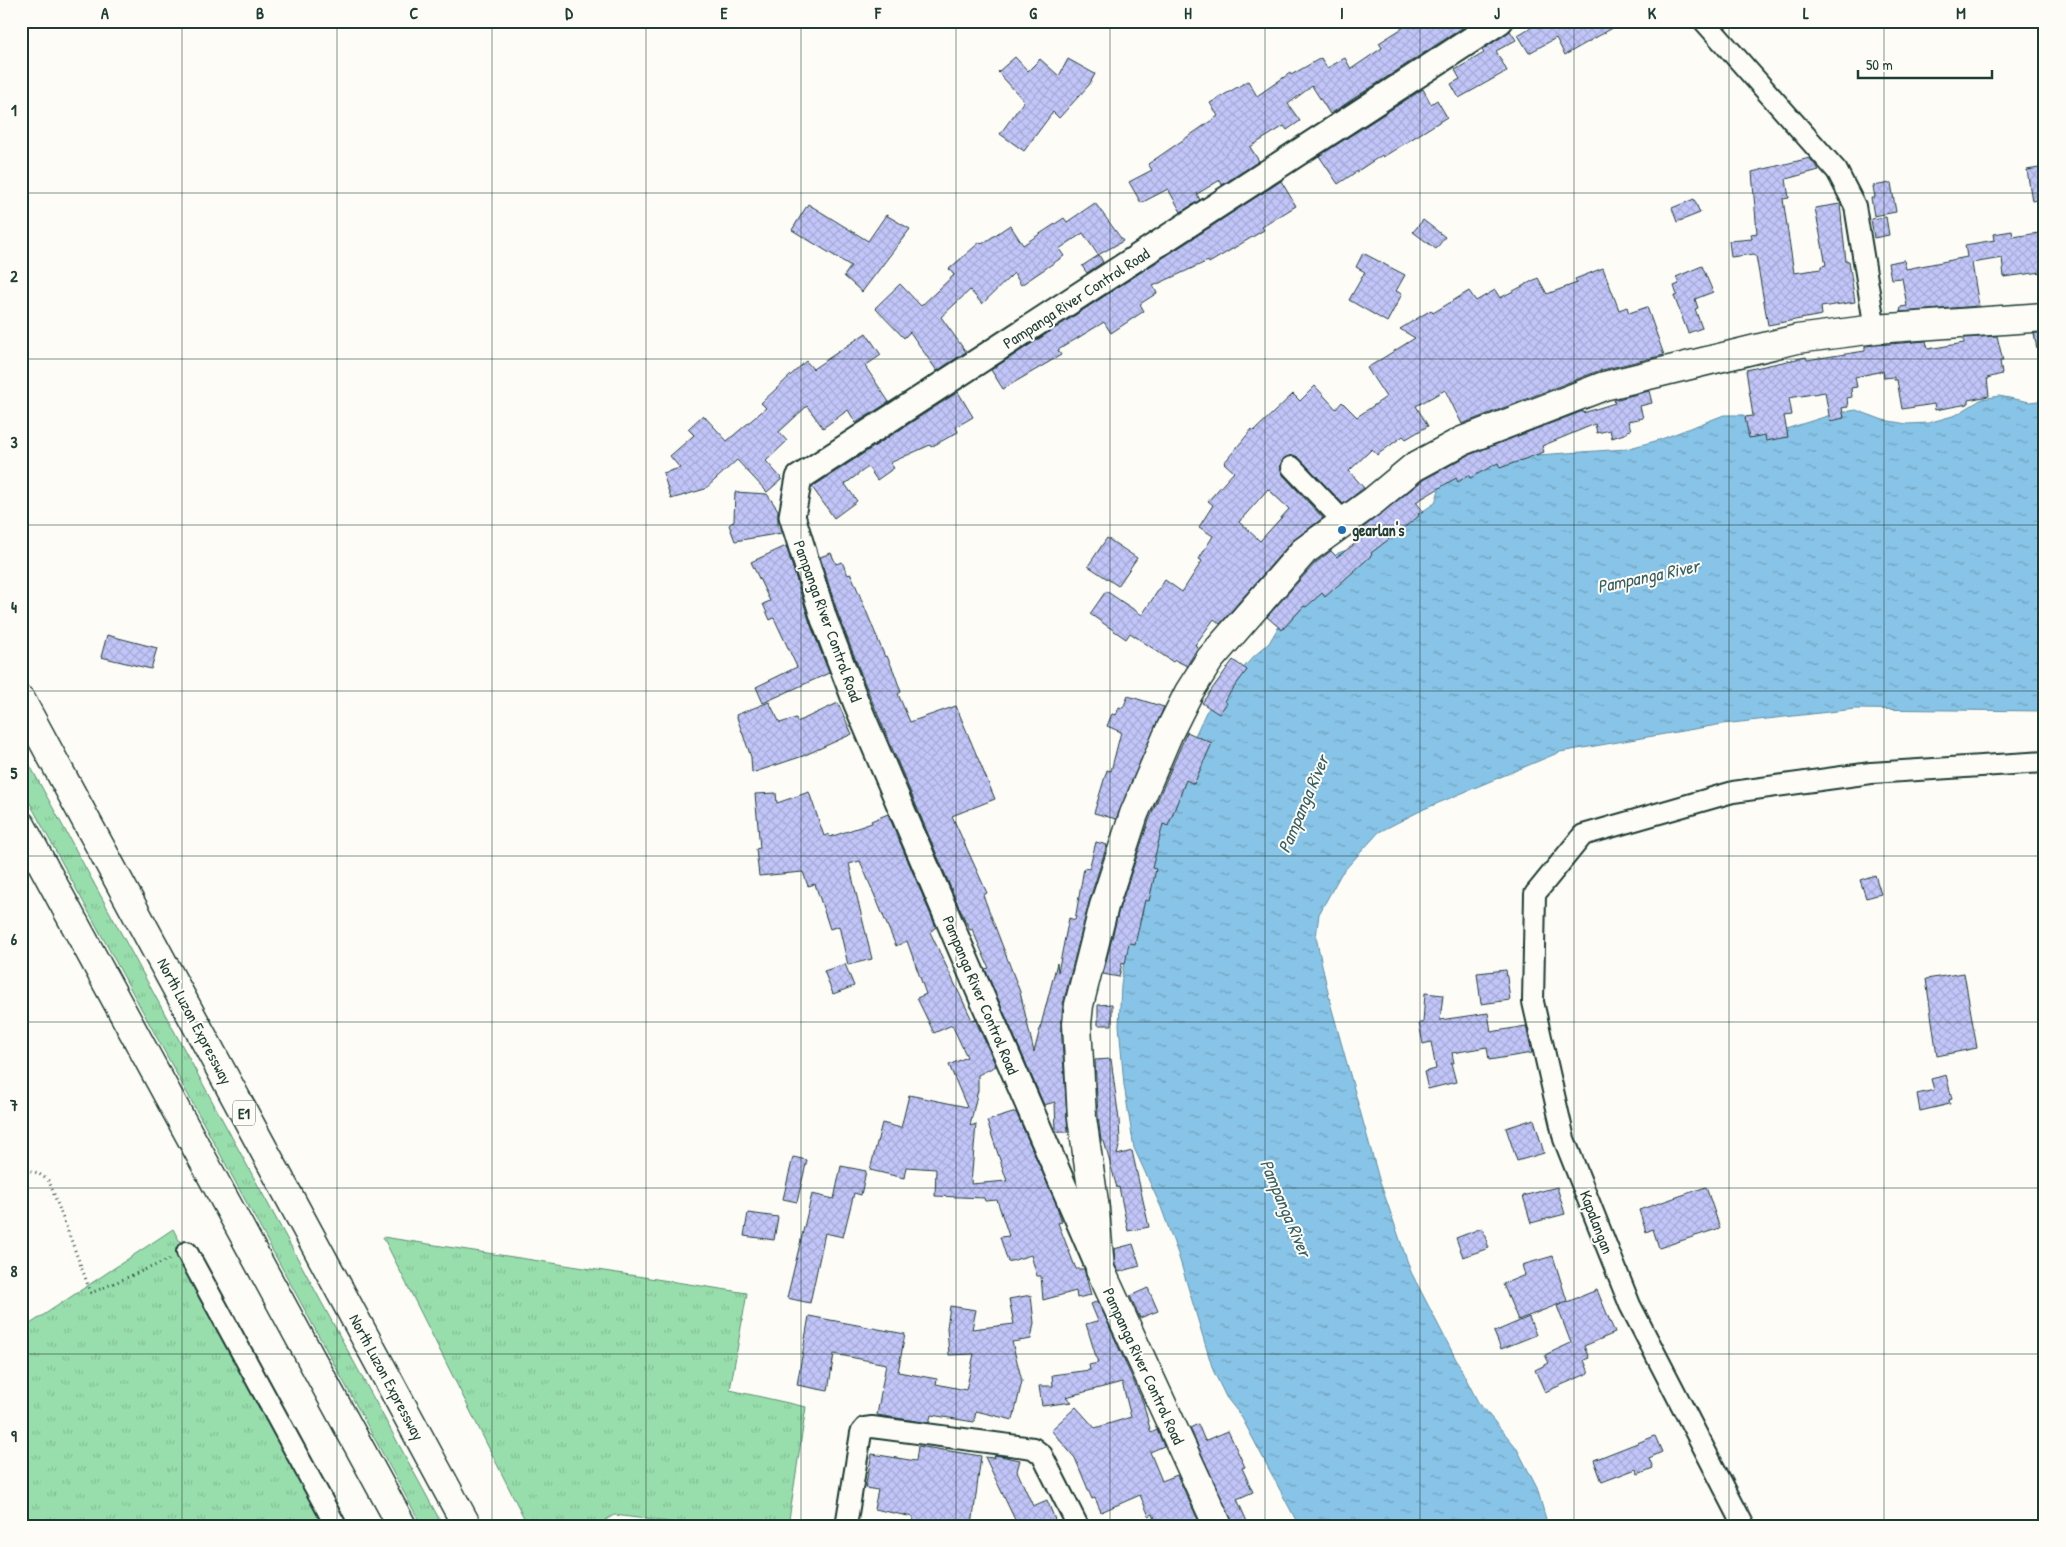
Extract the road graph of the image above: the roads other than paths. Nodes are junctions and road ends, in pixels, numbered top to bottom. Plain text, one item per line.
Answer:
1 (1500, 21) edge
2 (1704, 21) edge
3 (2045, 317) edge
4 (1875, 329) junction
5 (1292, 467) dead end
6 (1344, 522) junction
7 (21, 700) edge
8 (2045, 762) edge
9 (21, 826) edge
10 (187, 1252) road end
11 (1100, 1269) junction
12 (336, 1526) edge
13 (402, 1526) edge
14 (467, 1526) edge
15 (846, 1526) edge
16 (1078, 1526) edge
17 (1218, 1526) edge
18 (1744, 1526) edge

1 - 11 street, Pampanga River Control Road
2 - 4 street
3 - 4 main road
4 - 6 main road
5 - 6 street
6 - 11 main road
7 - 14 main road, North Luzon Expressway / E1
8 - 18 street, Kapalangan
9 - 13 main road
10 - 12 street
11 - 17 main road, Pampanga River Control Road
15 - 16 street

